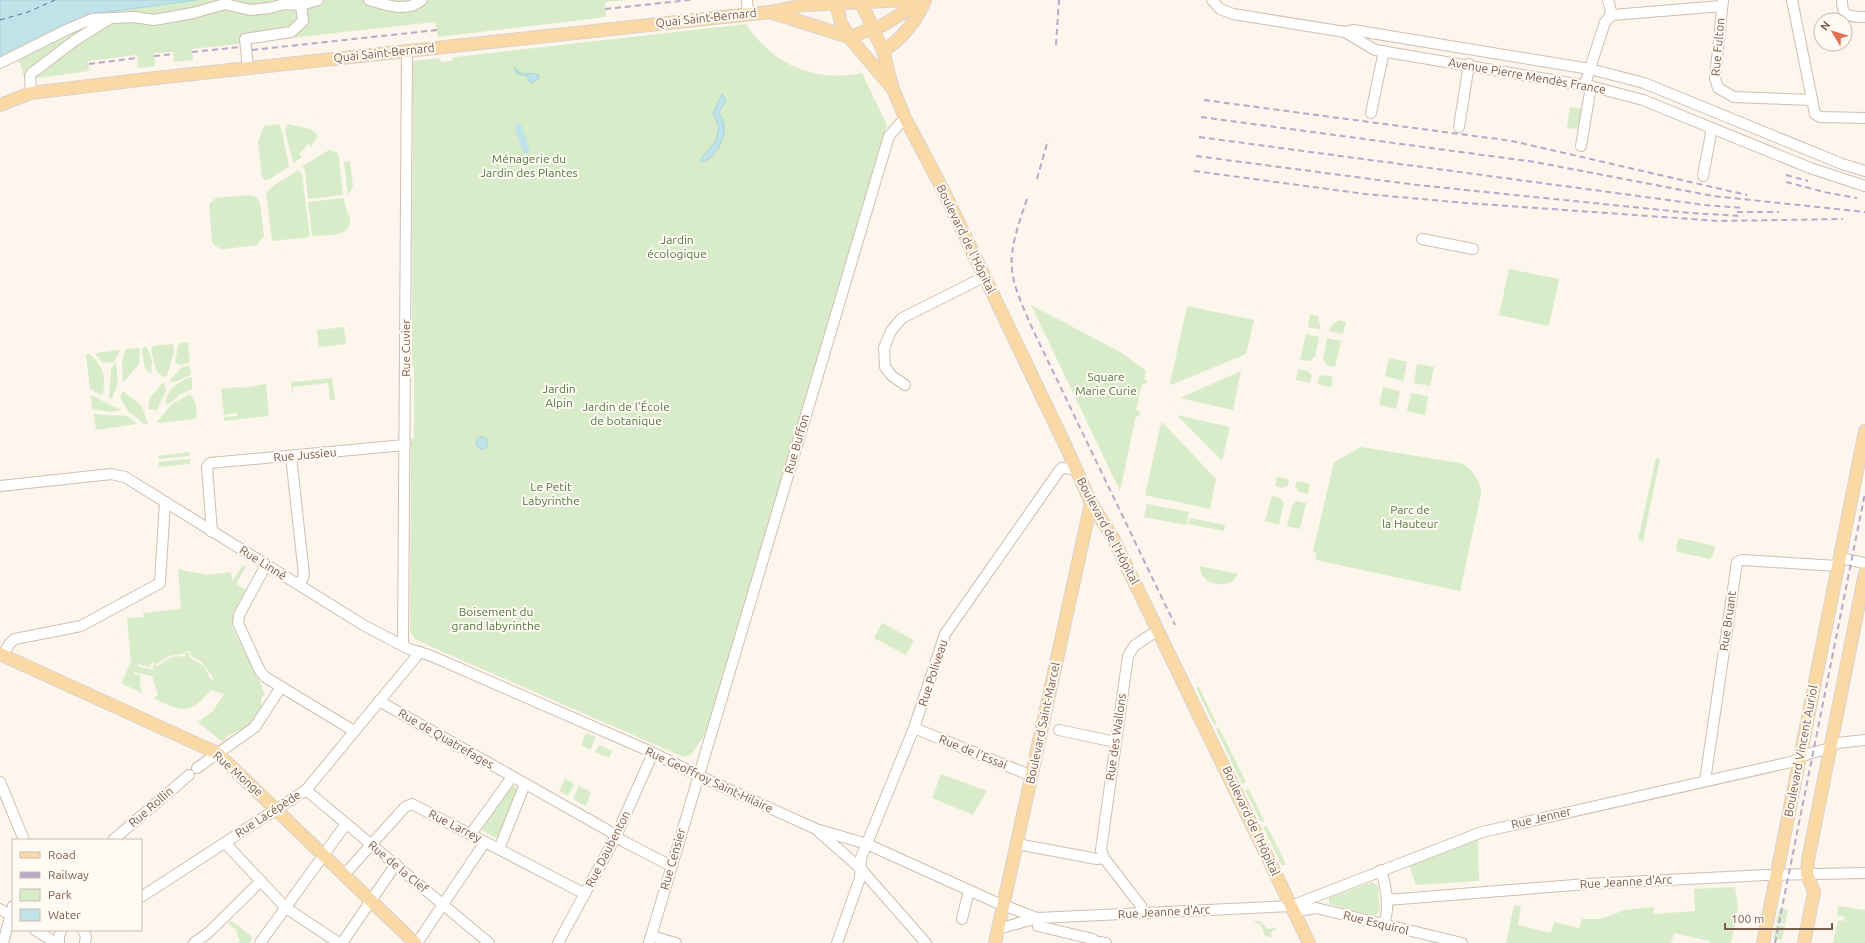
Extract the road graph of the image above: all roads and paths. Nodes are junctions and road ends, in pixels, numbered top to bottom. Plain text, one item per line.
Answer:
1 (318, 0) edge
2 (369, 0) edge
3 (422, 0) edge
4 (747, 0) edge
5 (907, 0) edge
6 (924, 0) edge
7 (1212, 0) edge
8 (1608, 0) edge
9 (1792, 0) edge
10 (1842, 0) edge
11 (807, 2) edge
12 (835, 2) edge
13 (861, 2) junction
14 (1722, 3) edge
15 (302, 5) junction
16 (770, 12) junction
17 (748, 14) junction
18 (1609, 17) junction
19 (1865, 17) edge
20 (111, 18) junction
21 (873, 29) junction
22 (1345, 32) junction
23 (849, 37) junction
24 (407, 50) junction
25 (883, 51) junction
26 (1384, 51) junction
27 (0, 63) edge
28 (1469, 64) junction
29 (248, 67) junction
30 (1590, 69) junction
31 (1588, 85) junction
32 (893, 89) junction
33 (31, 93) junction
34 (1812, 100) junction
35 (0, 105) edge
36 (1714, 112) junction
37 (1371, 113) dead end
38 (905, 118) junction
39 (1865, 118) edge
40 (1459, 127) dead end
41 (1710, 128) junction
42 (1581, 146) dead end
43 (1865, 170) edge
44 (1704, 176) dead end
45 (1865, 186) edge
46 (1422, 239) dead end
47 (1473, 249) dead end
48 (984, 277) junction
49 (905, 385) dead end
50 (1865, 431) edge
51 (405, 445) junction
52 (291, 456) junction
53 (1076, 469) junction
54 (0, 485) edge
55 (165, 502) junction
56 (1091, 503) junction
57 (212, 532) junction
58 (1839, 562) junction
59 (1865, 563) edge
60 (266, 565) junction
61 (1865, 573) edge
62 (300, 585) junction
63 (1158, 630) junction
64 (403, 646) junction
65 (418, 652) junction
66 (2, 654) edge
67 (281, 687) junction
68 (379, 701) junction
69 (914, 728) junction
70 (1059, 730) dead end
71 (354, 731) junction
72 (1865, 740) edge
73 (1115, 742) junction
74 (1830, 748) junction
75 (217, 753) junction
76 (653, 753) junction
77 (1800, 758) junction
78 (197, 768) dead end
79 (189, 775) dead end
80 (698, 775) junction
81 (1032, 776) junction
82 (512, 777) junction
83 (1705, 781) junction
84 (0, 782) edge
85 (525, 784) junction
86 (306, 790) junction
87 (276, 809) junction
88 (346, 824) junction
89 (816, 829) junction
90 (471, 834) junction
91 (616, 836) junction
92 (24, 839) edge
93 (114, 839) edge
94 (485, 842) junction
95 (225, 843) junction
96 (371, 844) junction
97 (867, 844) junction
98 (1017, 844) junction
99 (499, 849) junction
100 (324, 855) junction
101 (1104, 858) junction
102 (396, 864) junction
103 (671, 866) junction
104 (860, 868) junction
105 (1381, 870) junction
106 (1865, 873) edge
107 (1807, 874) junction
108 (344, 875) junction
109 (1776, 875) junction
110 (261, 880) junction
111 (969, 890) junction
112 (585, 894) junction
113 (142, 896) edge
114 (1387, 900) junction
115 (371, 901) junction
116 (442, 904) junction
117 (1003, 905) junction
118 (1291, 906) junction
119 (286, 908) junction
120 (0, 909) edge
121 (1141, 912) junction
122 (12, 913) edge
123 (1072, 916) junction
124 (1037, 918) junction
125 (962, 919) dead end
126 (1383, 925) junction
127 (998, 929) junction
128 (37, 931) edge
129 (62, 931) edge
130 (1071, 933) junction
131 (650, 939) edge
132 (1099, 941) edge
133 (3, 943) edge
134 (56, 943) edge
135 (59, 943) edge
136 (194, 943) edge
137 (260, 943) edge
138 (340, 943) edge
139 (416, 943) edge
140 (489, 943) edge
141 (558, 943) edge
142 (676, 943) edge
143 (838, 943) edge
144 (926, 943) edge
145 (995, 943) edge
146 (1309, 943) edge
147 (1462, 943) edge
148 (1763, 943) edge
149 (1804, 943) edge

1 - 15 street
2 - 3 street
4 - 17 street
5 - 13 main road, Quai Saint-Bernard
6 - 21 main road
6 - 25 main road
7 - 22 street, Avenue Pierre Mendès France
8 - 18 street
9 - 34 street
10 - 19 street
11 - 12 main road, Quai Saint-Bernard
11 - 16 main road, Quai Saint-Bernard
12 - 13 main road, Quai Saint-Bernard
12 - 23 main road, Boulevard de l'Hôpital
13 - 21 main road
14 - 18 street
14 - 34 street, Rue Fulton
15 - 20 street
15 - 29 street
16 - 17 main road, Quai Saint-Bernard
16 - 23 main road, Quai Saint-Bernard
17 - 24 main road, Quai Saint-Bernard
18 - 30 street
20 - 27 street
20 - 33 street
21 - 23 main road
21 - 25 main road
22 - 26 street, Avenue Pierre Mendès France
22 - 30 street, Avenue Pierre Mendès France
23 - 32 main road, Boulevard de l'Hôpital
24 - 29 main road, Quai Saint-Bernard
24 - 51 street, Rue Cuvier
25 - 32 main road
26 - 28 street, Avenue Pierre Mendès France
26 - 37 street
28 - 31 street, Avenue Pierre Mendès France
28 - 40 street
29 - 33 main road, Quai Saint-Bernard
30 - 31 street
30 - 36 street, Avenue Pierre Mendès France
31 - 41 street, Avenue Pierre Mendès France
31 - 42 street
32 - 38 main road, Boulevard de l'Hôpital
33 - 35 main road, Quai Saint-Bernard
34 - 39 street
36 - 41 street
36 - 43 street, Avenue Pierre Mendès France
38 - 48 main road, Boulevard de l'Hôpital
38 - 80 street, Rue Buffon
41 - 44 street
41 - 45 street, Avenue Pierre Mendès France
46 - 47 street
48 - 49 street
48 - 53 main road, Boulevard de l'Hôpital
50 - 58 main road, Boulevard Vincent Auriol
51 - 52 street, Rue Jussieu
51 - 64 street, Rue Cuvier
52 - 57 street, Rue Jussieu
52 - 62 street
53 - 56 main road, Boulevard de l'Hôpital
53 - 69 street, Rue Poliveau
54 - 55 street, Rue Linné
55 - 57 street, Rue Linné
55 - 66 street
56 - 63 main road, Boulevard de l'Hôpital
56 - 81 main road, Boulevard Saint-Marcel
57 - 60 street, Rue Linné
58 - 59 street
58 - 77 main road, Boulevard Vincent Auriol
58 - 83 street, Rue Bruant
60 - 62 street, Rue Linné
60 - 67 street
61 - 74 main road
62 - 64 street, Rue Linné
63 - 73 street, Rue des Wallons
63 - 118 main road, Boulevard de l'Hôpital
64 - 65 street, Rue Linné
65 - 68 street, Rue Lacépède
65 - 76 street, Rue Geoffroy Saint-Hilaire
66 - 75 main road, Rue Monge
67 - 71 street
67 - 75 street
68 - 71 street, Rue Lacépède
68 - 82 street, Rue de Quatrefages
69 - 81 street, Rue de l'Essai
69 - 97 street, Rue Poliveau
70 - 73 street
71 - 86 street, Rue Lacépède
72 - 74 street, Rue Jenner
73 - 101 street, Rue des Wallons
74 - 77 street, Rue Jenner
74 - 107 main road
75 - 78 street
75 - 87 main road, Rue Monge
76 - 80 street, Rue Geoffroy Saint-Hilaire
76 - 91 street, Rue Daubenton
77 - 83 street, Rue Jenner
77 - 109 main road, Boulevard Vincent Auriol
79 - 93 street, Rue Rollin
80 - 89 street, Rue Geoffroy Saint-Hilaire
80 - 103 street, Rue Censier
81 - 98 main road, Boulevard Saint-Marcel
82 - 85 street, Rue de Quatrefages
82 - 90 street
83 - 105 street, Rue Jenner
84 - 92 street
85 - 91 street, Rue de Quatrefages
85 - 99 street
86 - 87 street, Rue Lacépède
86 - 88 street, Rue de la Clef
87 - 95 street, Rue Lacépède
87 - 100 main road, Rue Monge
88 - 96 street, Rue de la Clef
88 - 100 street
89 - 97 street, Rue Geoffroy Saint-Hilaire
89 - 104 street
90 - 94 street, Rue Larrey
90 - 96 street, Rue Larrey
91 - 103 street, Rue de Quatrefages
91 - 112 street, Rue Daubenton
94 - 99 street, Rue Larrey
94 - 116 street
95 - 110 street
95 - 113 street, Rue Lacépède
96 - 102 street, Rue de la Clef
96 - 108 street, Rue Larrey
97 - 104 street, Rue Poliveau
97 - 111 street, Rue Geoffroy Saint-Hilaire
98 - 101 street
98 - 117 main road, Boulevard Saint-Marcel
99 - 112 street, Rue Larrey
100 - 108 main road, Rue Monge
100 - 119 street
101 - 121 street
102 - 115 street
102 - 116 street, Rue de la Clef
103 - 131 street, Rue Censier
104 - 143 street, Rue Poliveau
104 - 144 street
105 - 114 street
105 - 118 street, Rue Jenner
106 - 107 street, Rue Jeanne d'Arc
107 - 109 street, Rue Jeanne d'Arc
107 - 149 main road
108 - 115 main road, Rue Monge
109 - 114 street, Rue Jeanne d'Arc
109 - 148 main road, Boulevard Vincent Auriol
110 - 119 street
110 - 136 street
111 - 117 street, Rue Geoffroy Saint-Hilaire
111 - 125 street
112 - 141 street, Rue Daubenton
114 - 126 street
115 - 138 street
115 - 139 main road, Rue Monge
116 - 139 street
116 - 140 street, Rue de la Clef
117 - 124 street, Rue Jeanne d'Arc
117 - 127 main road, Boulevard Saint-Marcel
118 - 121 street, Rue Jeanne d'Arc
118 - 126 street, Rue Esquirol
118 - 146 main road, Boulevard de l'Hôpital
119 - 137 street
119 - 138 street
120 - 122 street
121 - 123 street, Rue Jeanne d'Arc
122 - 133 street
123 - 124 street, Rue Jeanne d'Arc
123 - 130 street
124 - 127 street, Rue Jeanne d'Arc
124 - 130 street
126 - 147 street, Rue Esquirol
127 - 145 main road, Boulevard Saint-Marcel
128 - 134 street
129 - 135 street
130 - 132 street
131 - 142 street

